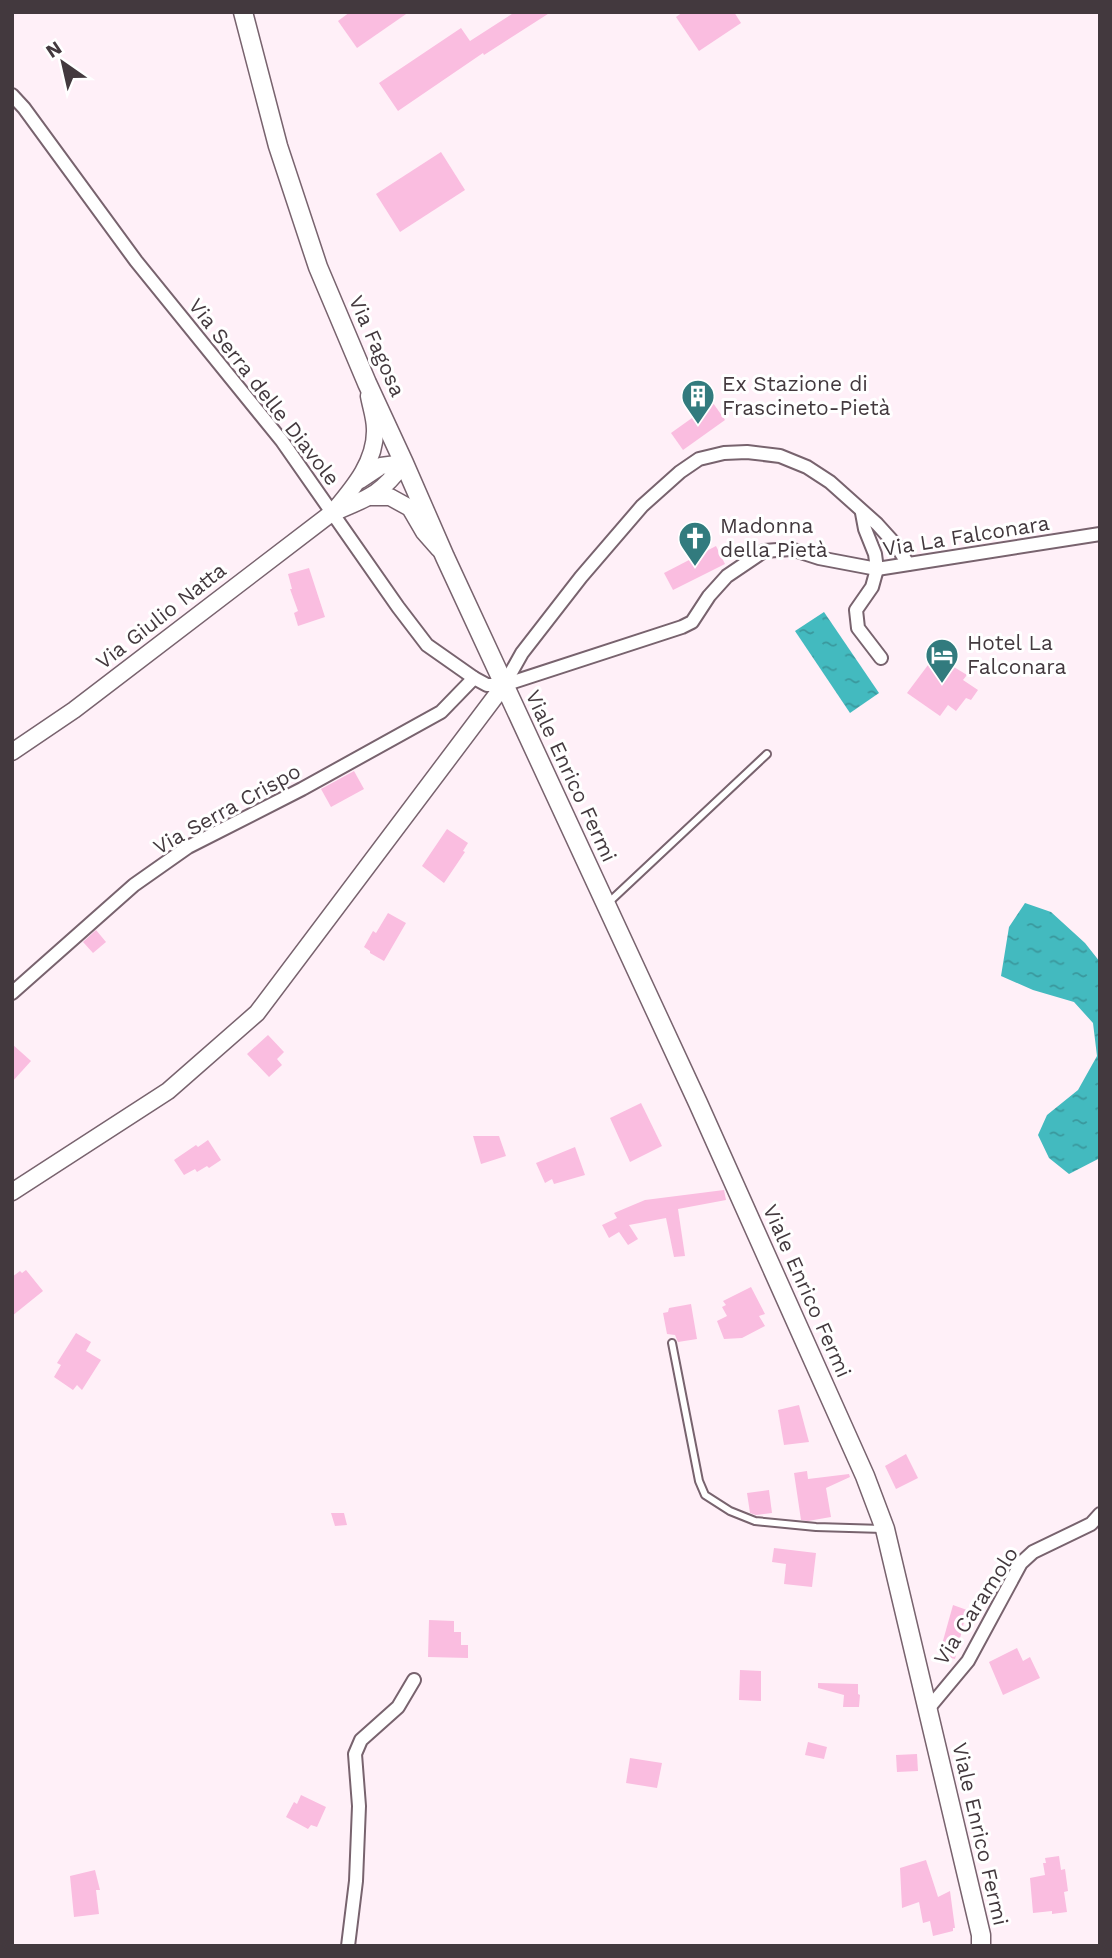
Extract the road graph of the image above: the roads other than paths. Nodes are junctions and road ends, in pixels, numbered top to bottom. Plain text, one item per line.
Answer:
1 (243, 12) edge
2 (12, 95) edge
3 (367, 383) junction
4 (404, 463) junction
5 (359, 480) junction
6 (371, 497) junction
7 (333, 512) junction
8 (862, 513) junction
9 (1100, 534) edge
10 (445, 557) junction
11 (908, 564) junction
12 (877, 569) junction
13 (881, 658) dead end
14 (474, 678) junction
15 (504, 685) junction
16 (12, 752) edge
17 (767, 754) dead end
18 (606, 905) junction
19 (12, 993) edge
20 (12, 1192) edge
21 (672, 1343) dead end
22 (1100, 1514) edge
23 (885, 1529) junction
24 (414, 1681) dead end
25 (928, 1709) junction
26 (348, 1946) edge
27 (981, 1946) edge

1 - 3 main road, Via Fagosa
2 - 7 street, Via Serra delle Diavole
3 - 4 main road, Via Fagosa
3 - 5 street
4 - 5 street
4 - 6 street
4 - 10 main road, Via Fagosa
5 - 7 street
6 - 7 street
6 - 10 street
7 - 14 street, Via Serra delle Diavole
7 - 16 street, Via Giulio Natta
8 - 11 street
8 - 12 street
8 - 15 street
9 - 11 street, Via La Falconara
10 - 15 main road, Via Fagosa
11 - 12 street, Via La Falconara
12 - 13 street
12 - 15 street, Via La Falconara
14 - 15 street, Via Serra delle Diavole
14 - 19 street, Via Serra Crispo
15 - 18 main road, Viale Enrico Fermi
15 - 20 street
17 - 18 lane
18 - 23 main road, Viale Enrico Fermi
21 - 23 lane
22 - 25 street, Via Caramolo
23 - 25 main road, Viale Enrico Fermi
24 - 26 street
25 - 27 main road, Viale Enrico Fermi

